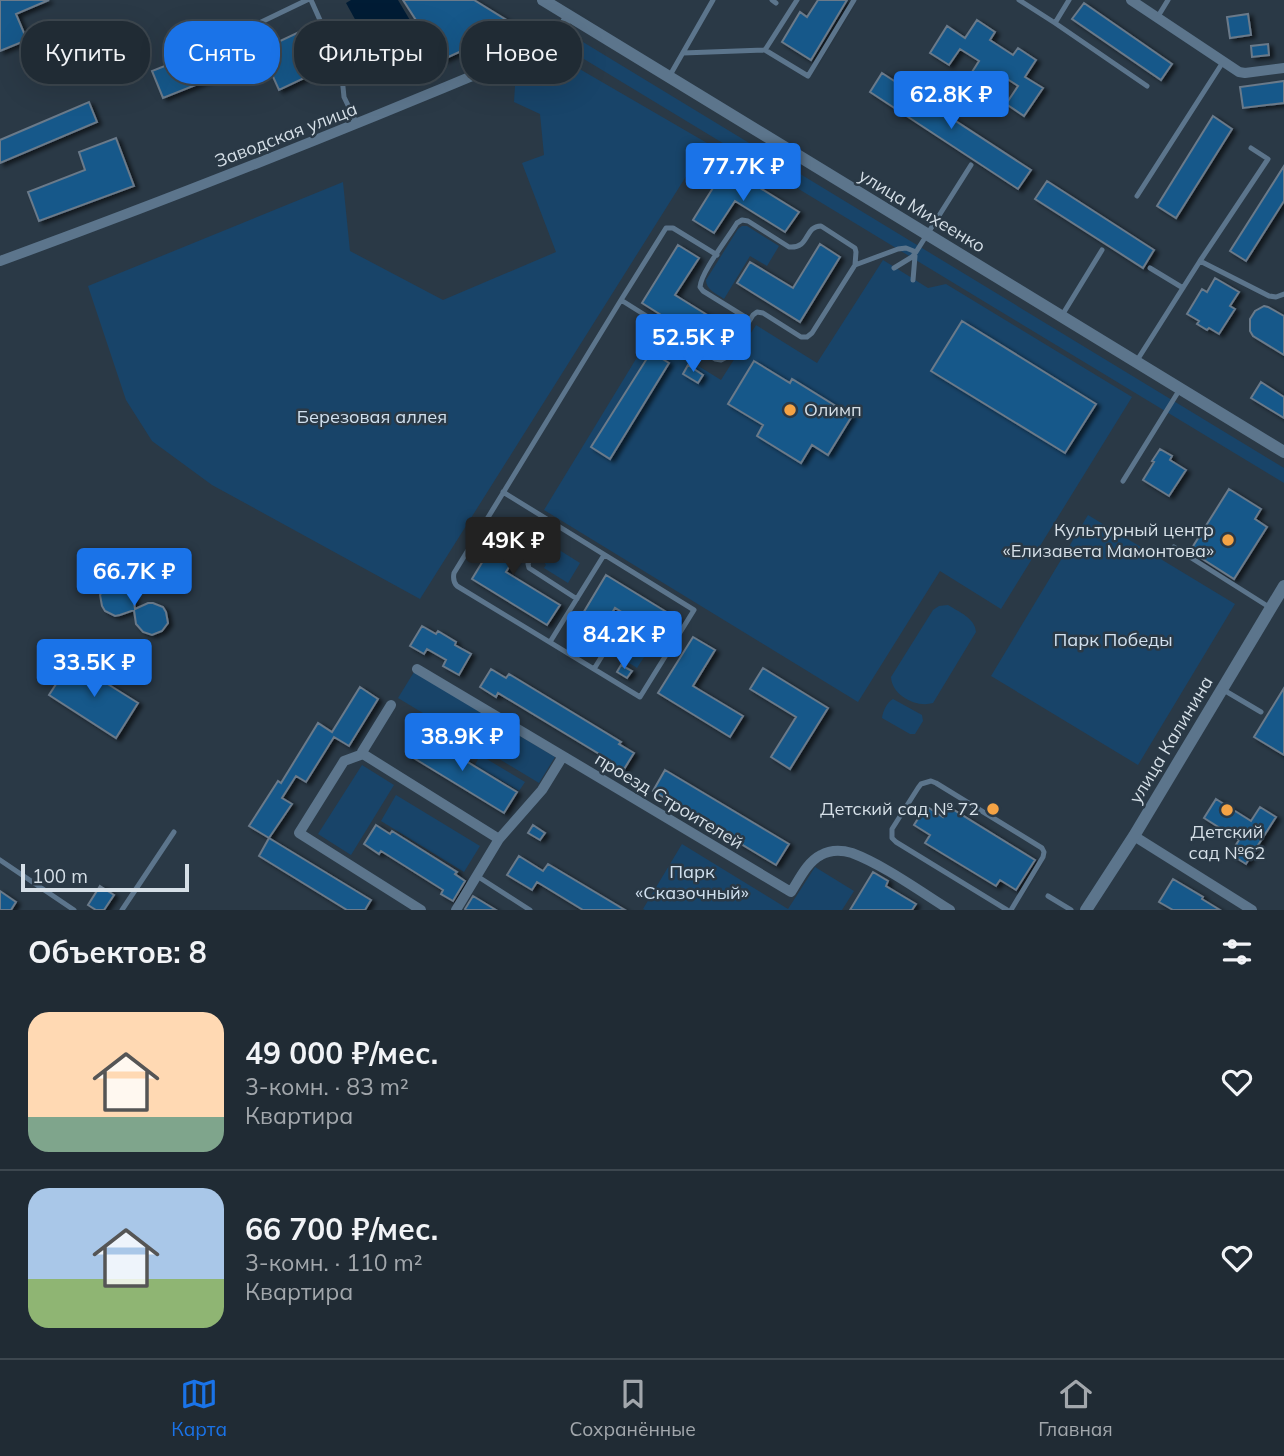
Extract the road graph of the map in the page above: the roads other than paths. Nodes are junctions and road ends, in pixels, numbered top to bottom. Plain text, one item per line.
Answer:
1 (309, 0) edge
2 (543, 0) edge
3 (713, 0) edge
4 (797, 0) edge
5 (854, 0) edge
6 (1019, 0) edge
7 (1069, 0) edge
8 (1130, 0) edge
9 (1168, 0) edge
10 (569, 16) junction
11 (1157, 18) junction
12 (264, 21) edge
13 (1055, 23) junction
14 (765, 50) junction
15 (683, 53) junction
16 (1223, 62) junction
17 (1284, 68) edge
18 (669, 77) junction
19 (1147, 86) dead end
20 (357, 124) junction
21 (1251, 148) dead end
22 (971, 165) dead end
23 (1137, 196) dead end
24 (927, 235) junction
25 (1102, 250) dead end
26 (916, 252) junction
27 (717, 255) junction
28 (0, 261) edge
29 (1200, 261) junction
30 (855, 265) junction
31 (894, 268) dead end
32 (1150, 268) dead end
33 (914, 280) dead end
34 (1183, 288) junction
35 (1284, 295) edge
36 (621, 300) junction
37 (1061, 317) junction
38 (750, 320) junction
39 (1136, 362) junction
40 (1180, 389) junction
41 (1284, 452) edge
42 (1123, 481) dead end
43 (503, 492) junction
44 (552, 523) junction
45 (1174, 547) dead end
46 (604, 555) junction
47 (1284, 586) edge
48 (577, 599) junction
49 (1271, 608) junction
50 (550, 642) junction
51 (666, 655) junction
52 (417, 669) dead end
53 (594, 669) junction
54 (1222, 689) junction
55 (391, 705) dead end
56 (1261, 712) dead end
57 (363, 754) junction
58 (563, 755) junction
59 (174, 832) dead end
60 (1134, 836) junction
61 (499, 839) junction
62 (0, 860) edge
63 (477, 876) junction
64 (1048, 896) dead end
65 (74, 910) edge
66 (122, 910) edge
67 (421, 910) edge
68 (456, 910) edge
69 (530, 910) edge
70 (950, 910) edge
71 (1009, 910) edge
72 (1071, 910) edge
73 (1086, 910) edge
74 (1252, 910) edge

1 - 12 lane
1 - 20 lane
2 - 10 street, улица Михеенко
3 - 15 lane
4 - 14 lane
5 - 14 lane
6 - 13 lane
7 - 13 lane
8 - 11 street
9 - 11 lane
10 - 18 street, улица Михеенко
10 - 20 street, Заводская улица
11 - 16 street
13 - 19 lane
14 - 15 lane
15 - 18 lane
16 - 17 street
16 - 23 lane
18 - 24 street, улица Михеенко
20 - 28 street, Заводская улица
21 - 29 lane
22 - 24 lane
24 - 26 lane
24 - 37 street, улица Михеенко
25 - 37 lane
26 - 30 lane
26 - 31 lane
26 - 33 lane
27 - 30 lane
27 - 36 lane
27 - 38 lane
29 - 34 lane
29 - 35 lane
30 - 38 lane
32 - 34 lane
34 - 39 lane
36 - 38 lane
36 - 43 lane
37 - 39 street, улица Михеенко
39 - 40 street, улица Михеенко
40 - 41 street, улица Михеенко
40 - 42 lane
43 - 44 lane
43 - 50 lane
44 - 46 lane
44 - 48 lane
45 - 49 lane
46 - 48 lane
46 - 51 lane
47 - 49 street, улица Калинина
48 - 50 lane
49 - 54 street, улица Калинина
50 - 53 lane
51 - 53 lane
51 - 53 lane
52 - 58 street
54 - 56 lane
54 - 60 street, улица Калинина
55 - 57 street
57 - 61 street
57 - 67 street
58 - 61 street
58 - 70 street, проезд Строителей
59 - 66 lane
60 - 73 street, улица Калинина
60 - 74 street
61 - 63 street
62 - 65 lane
63 - 68 street
63 - 69 lane
64 - 72 lane
71 - 71 lane

